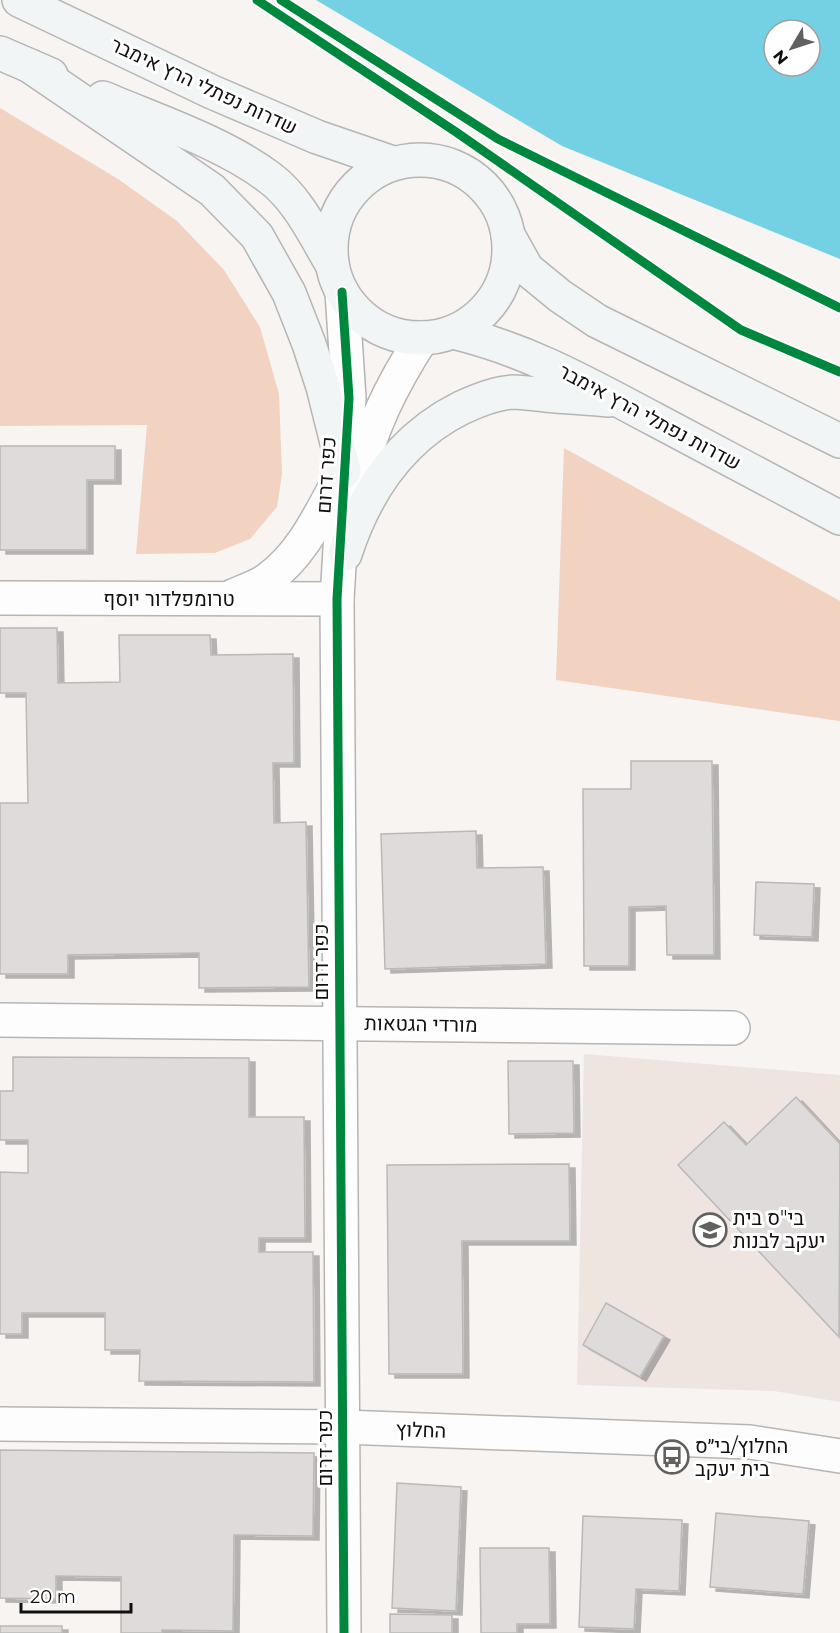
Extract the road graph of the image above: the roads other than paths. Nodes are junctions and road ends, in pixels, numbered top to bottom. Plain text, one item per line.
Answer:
1 (19, 0) edge
2 (0, 53) edge
3 (30, 66) junction
4 (393, 163) junction
5 (508, 235) junction
6 (337, 278) junction
7 (437, 335) junction
8 (620, 401) junction
9 (840, 441) edge
10 (344, 471) junction
11 (840, 518) edge
12 (345, 554) junction
13 (0, 598) edge
14 (226, 599) junction
15 (337, 599) junction
16 (0, 1020) edge
17 (340, 1023) junction
18 (733, 1028) dead end
19 (0, 1424) edge
20 (343, 1426) junction
21 (840, 1456) edge
22 (344, 1633) edge

1 - 4 main road, שדרות נפתלי הרץ אימבר
2 - 3 main road
3 - 6 main road
3 - 10 main road
4 - 5 main road
4 - 6 main road
5 - 7 main road
5 - 9 main road
6 - 7 main road
6 - 10 street, כפר דרום
7 - 8 main road, שדרות נפתלי הרץ אימבר
7 - 12 street, כפר דרום
8 - 11 main road, שדרות נפתלי הרץ אימבר
8 - 12 main road
10 - 14 street
10 - 15 street, כפר דרום
12 - 15 street, כפר דרום
13 - 14 street, טרומפלדור יוסף
14 - 15 street, טרומפלדור יוסף
15 - 17 street, כפר דרום
16 - 17 street, מורדי הגטאות
17 - 18 street, מורדי הגטאות
17 - 20 street, כפר דרום
19 - 20 street, החלוץ
20 - 21 street, החלוץ
20 - 22 street, כפר דרום

